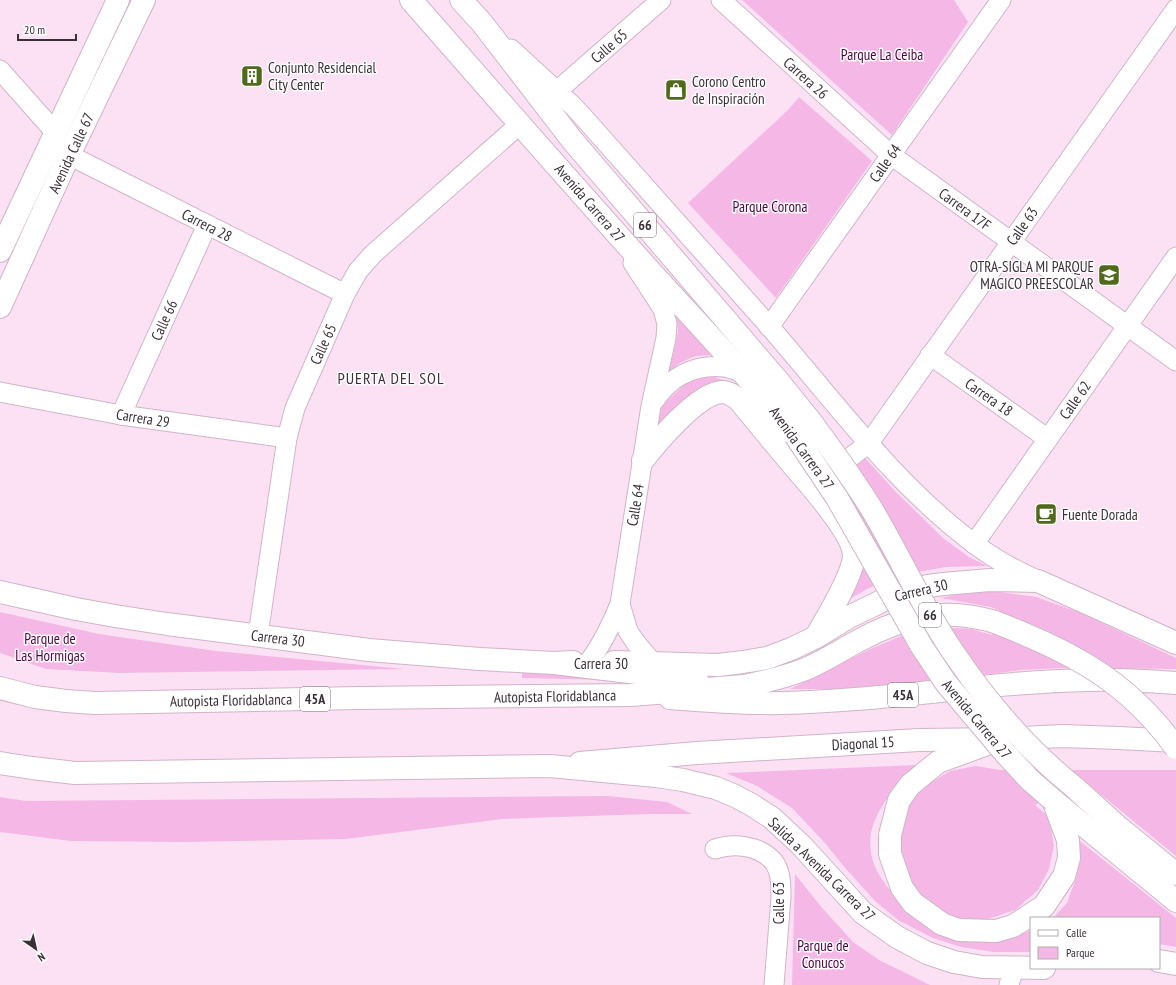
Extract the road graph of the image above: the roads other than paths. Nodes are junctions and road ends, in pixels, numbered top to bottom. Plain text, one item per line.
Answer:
1 (118, 0) edge
2 (144, 0) edge
3 (411, 0) edge
4 (461, 0) edge
5 (661, 0) edge
6 (721, 0) edge
7 (1001, 0) edge
8 (1176, 9) edge
9 (482, 23) junction
10 (0, 70) edge
11 (557, 91) junction
12 (520, 124) junction
13 (55, 132) junction
14 (69, 155) junction
15 (891, 155) junction
16 (602, 217) junction
17 (207, 225) junction
18 (1011, 242) junction
19 (0, 251) edge
20 (1176, 257) edge
21 (345, 294) junction
22 (0, 307) edge
23 (1128, 326) junction
24 (769, 327) junction
25 (930, 356) junction
26 (1176, 361) edge
27 (742, 372) junction
28 (0, 392) edge
29 (651, 406) junction
30 (121, 415) junction
31 (803, 429) junction
32 (287, 438) junction
33 (1048, 439) junction
34 (869, 443) junction
35 (642, 460) junction
36 (812, 488) junction
37 (974, 544) junction
38 (1038, 581) junction
39 (0, 592) edge
40 (620, 604) junction
41 (258, 635) junction
42 (816, 637) junction
43 (1176, 643) edge
44 (589, 662) junction
45 (554, 663) junction
46 (652, 663) junction
47 (1176, 683) edge
48 (744, 686) junction
49 (0, 688) edge
50 (631, 695) junction
51 (1001, 739) junction
52 (1176, 741) edge
53 (1176, 748) edge
54 (0, 763) edge
55 (550, 766) junction
56 (1054, 800) junction
57 (715, 849) dead end
58 (1176, 874) edge
59 (1176, 901) edge
60 (1160, 961) edge
61 (1176, 964) edge
62 (1040, 969) edge
63 (1012, 976) edge
64 (774, 985) edge

1 - 13 main road, Avenida Calle 67
2 - 14 main road, Avenida Calle 67
3 - 12 main road, Avenida Carrera 27 / 66
4 - 9 main road, Avenida Carrera 27 / 66
5 - 11 street, Calle 65
6 - 15 street, Carrera 26
7 - 15 street, Calle 64
8 - 18 street, Calle 63
9 - 11 street, Avenida Carrera 27
9 - 31 main road, Avenida Carrera 27 / 66
10 - 13 street
11 - 24 street, Avenida Carrera 27
12 - 16 main road, Avenida Carrera 27 / 66
12 - 21 street, Calle 65
13 - 19 main road, Avenida Calle 67
14 - 17 street, Carrera 28
14 - 22 main road, Avenida Calle 67
15 - 18 street, Carrera 17F
15 - 24 street, Calle 64
16 - 27 main road, Avenida Carrera 27 / 66
16 - 29 street, Calle 64
17 - 21 street, Carrera 28
17 - 30 street, Calle 66
18 - 23 street, Carrera 17F
18 - 25 street, Calle 63
20 - 23 street, Calle 62
21 - 32 street, Calle 65
23 - 26 street, Carrera 17F
23 - 33 street, Calle 62
24 - 34 street, Avenida Carrera 27
25 - 33 street, Carrera 18
25 - 34 street, Calle 63
27 - 29 street, Calle 64
27 - 31 main road, Avenida Carrera 27 / 66
28 - 30 street, Carrera 29
29 - 35 street, Calle 64
30 - 32 street, Carrera 29
31 - 56 main road, Avenida Carrera 27 / 66, bridge
31 - 58 main road, Avenida Carrera 27 / 66, bridge
32 - 41 street, Calle 65
33 - 37 street, Calle 62
34 - 36 street, Calle 63
34 - 37 street, Avenida Carrera 27
35 - 36 main road
35 - 40 street, Calle 64
36 - 42 main road
37 - 38 street, Avenida Carrera 27
38 - 42 main road, Carrera 30
38 - 43 main road, Carrera 30
39 - 41 main road, Carrera 30
40 - 44 street, Calle 64
40 - 46 street, Calle 64
41 - 45 main road, Carrera 30
42 - 46 main road, Carrera 30
44 - 45 main road, Carrera 30
44 - 46 main road, Carrera 30
45 - 48 main road
47 - 50 main road, 45A
48 - 50 main road
48 - 53 main road, bridge
49 - 50 main road, Autopista Floridablanca / 45A
51 - 52 main road, Diagonal 15
51 - 55 main road, Diagonal 15
51 - 56 main road
54 - 55 main road
55 - 63 main road, Salida a Avenida Carrera 27
56 - 59 main road, Avenida Carrera 27 / 66
57 - 64 street, Calle 63
60 - 61 main road
62 - 63 main road, Salida a Avenida Carrera 27

